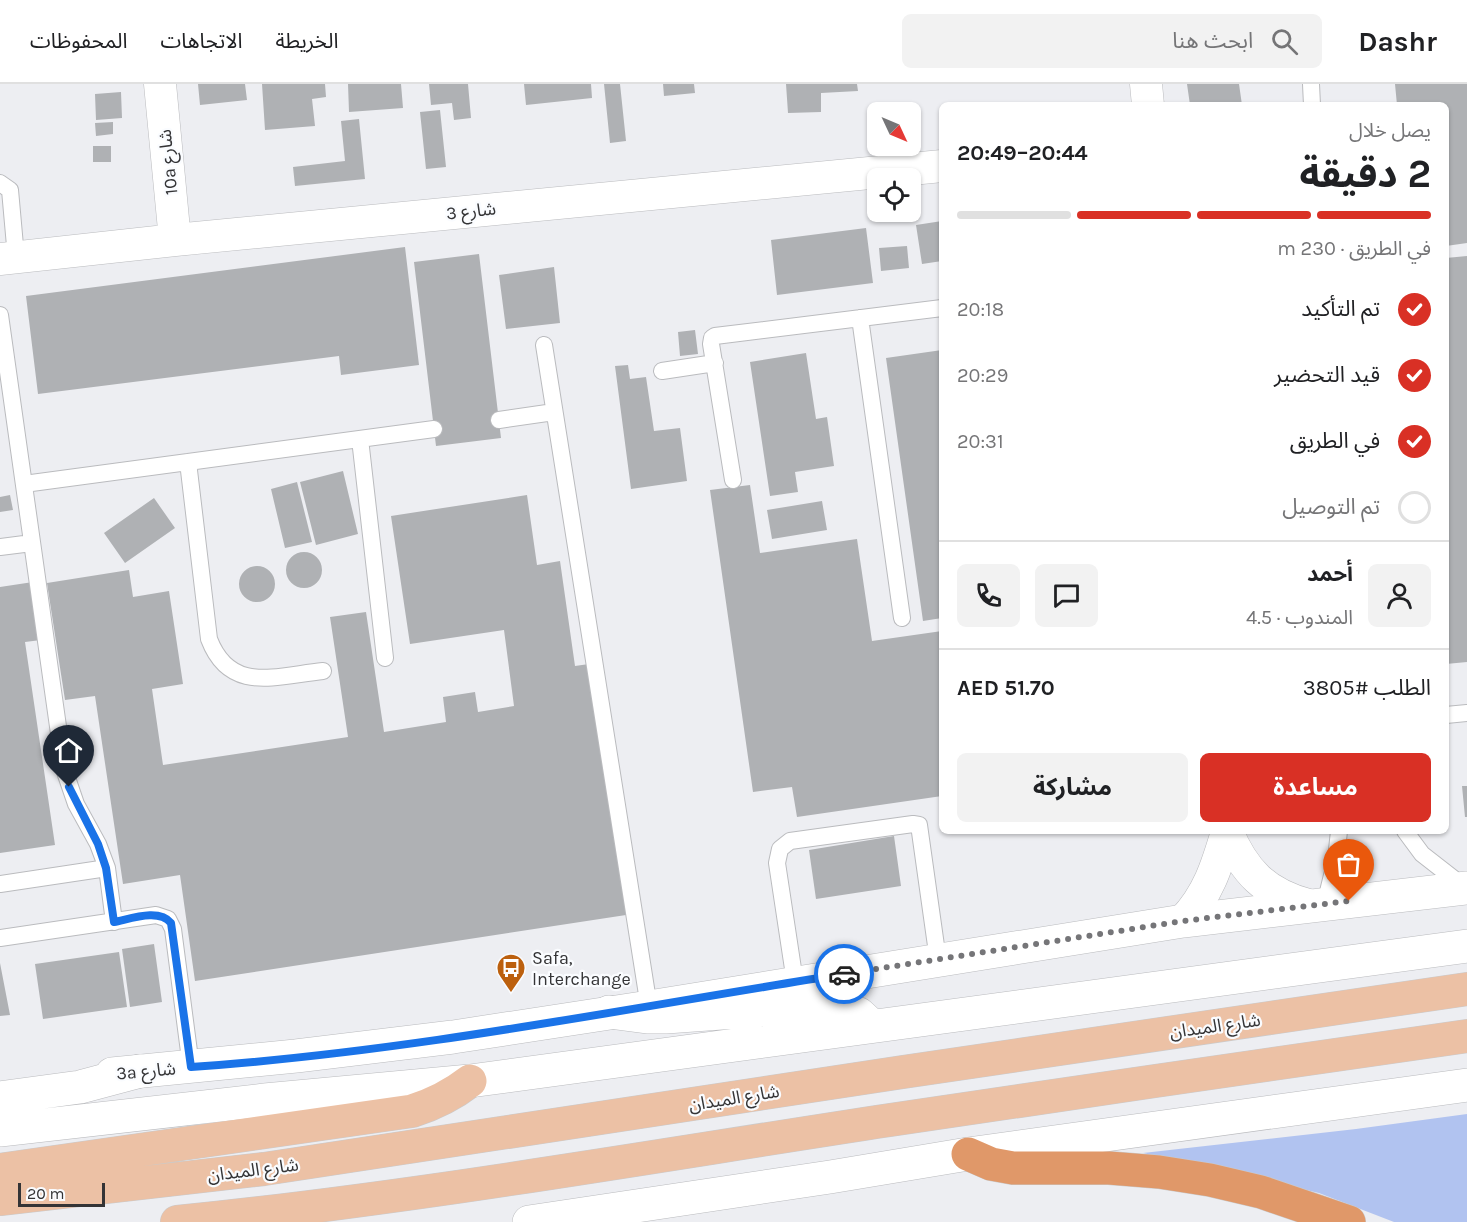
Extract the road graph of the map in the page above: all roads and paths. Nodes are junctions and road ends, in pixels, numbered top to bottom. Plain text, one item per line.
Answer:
1 (160, 84) edge
2 (1146, 84) edge
3 (1311, 84) edge
4 (1148, 102) edge
5 (1312, 102) edge
6 (939, 166) edge
7 (0, 183) edge
8 (175, 240) junction
9 (8, 258) edge
10 (939, 308) edge
11 (0, 315) edge
12 (860, 318) junction
13 (543, 345) dead end
14 (715, 363) junction
15 (662, 371) dead end
16 (554, 412) junction
17 (499, 420) dead end
18 (434, 429) dead end
19 (360, 439) junction
20 (188, 462) junction
21 (733, 480) dead end
22 (24, 484) junction
23 (32, 543) junction
24 (0, 547) edge
25 (902, 618) dead end
26 (385, 658) dead end
27 (323, 671) dead end
28 (1467, 713) edge
29 (1449, 716) edge
30 (1226, 834) edge
31 (1228, 834) edge
32 (1339, 834) edge
33 (1407, 834) edge
34 (106, 868) junction
35 (0, 884) edge
36 (1467, 888) edge
37 (1316, 905) junction
38 (1183, 921) junction
39 (114, 922) junction
40 (0, 938) edge
41 (1467, 946) edge
42 (938, 960) junction
43 (795, 982) junction
44 (1467, 989) edge
45 (648, 1007) junction
46 (609, 1012) junction
47 (871, 1025) junction
48 (1467, 1036) edge
49 (191, 1067) junction
50 (140, 1071) junction
51 (470, 1081) junction
52 (1467, 1084) edge
53 (0, 1088) edge
54 (0, 1098) edge
55 (0, 1130) edge
56 (968, 1154) junction
57 (0, 1170) edge
58 (0, 1199) edge
59 (621, 1215) edge
60 (177, 1222) edge
61 (529, 1222) edge
62 (1349, 1222) edge

1 - 8 street, 10a شارع
2 - 4 street
3 - 5 lane
6 - 8 street, شارع 3
7 - 9 lane
8 - 9 street, شارع 3
10 - 12 lane
11 - 22 lane
12 - 14 lane
12 - 25 lane
13 - 16 lane
14 - 15 lane
14 - 21 lane
16 - 17 lane
16 - 45 lane
18 - 19 lane
19 - 20 lane
19 - 26 lane
20 - 22 lane
20 - 27 lane
22 - 23 lane
23 - 24 lane
23 - 34 lane
28 - 29 lane
30 - 38 street
31 - 37 street
32 - 37 lane
33 - 36 lane
34 - 35 lane
34 - 39 lane
36 - 37 main road, 3a شارع
37 - 38 main road, 3a شارع
38 - 42 main road, 3a شارع
39 - 40 lane
39 - 49 lane
41 - 47 main road
42 - 43 main road, 3a شارع
42 - 43 lane
43 - 45 main road, 3a شارع
44 - 58 main road, شارع الميدان
45 - 46 main road, 3a شارع
46 - 47 main road
46 - 49 main road, 3a شارع
47 - 51 main road
48 - 60 main road
49 - 50 main road, 3a شارع
50 - 53 main road, 3a شارع
50 - 54 main road
51 - 55 main road
51 - 57 main road
52 - 56 main road
56 - 59 main road
56 - 62 highway
59 - 61 main road

